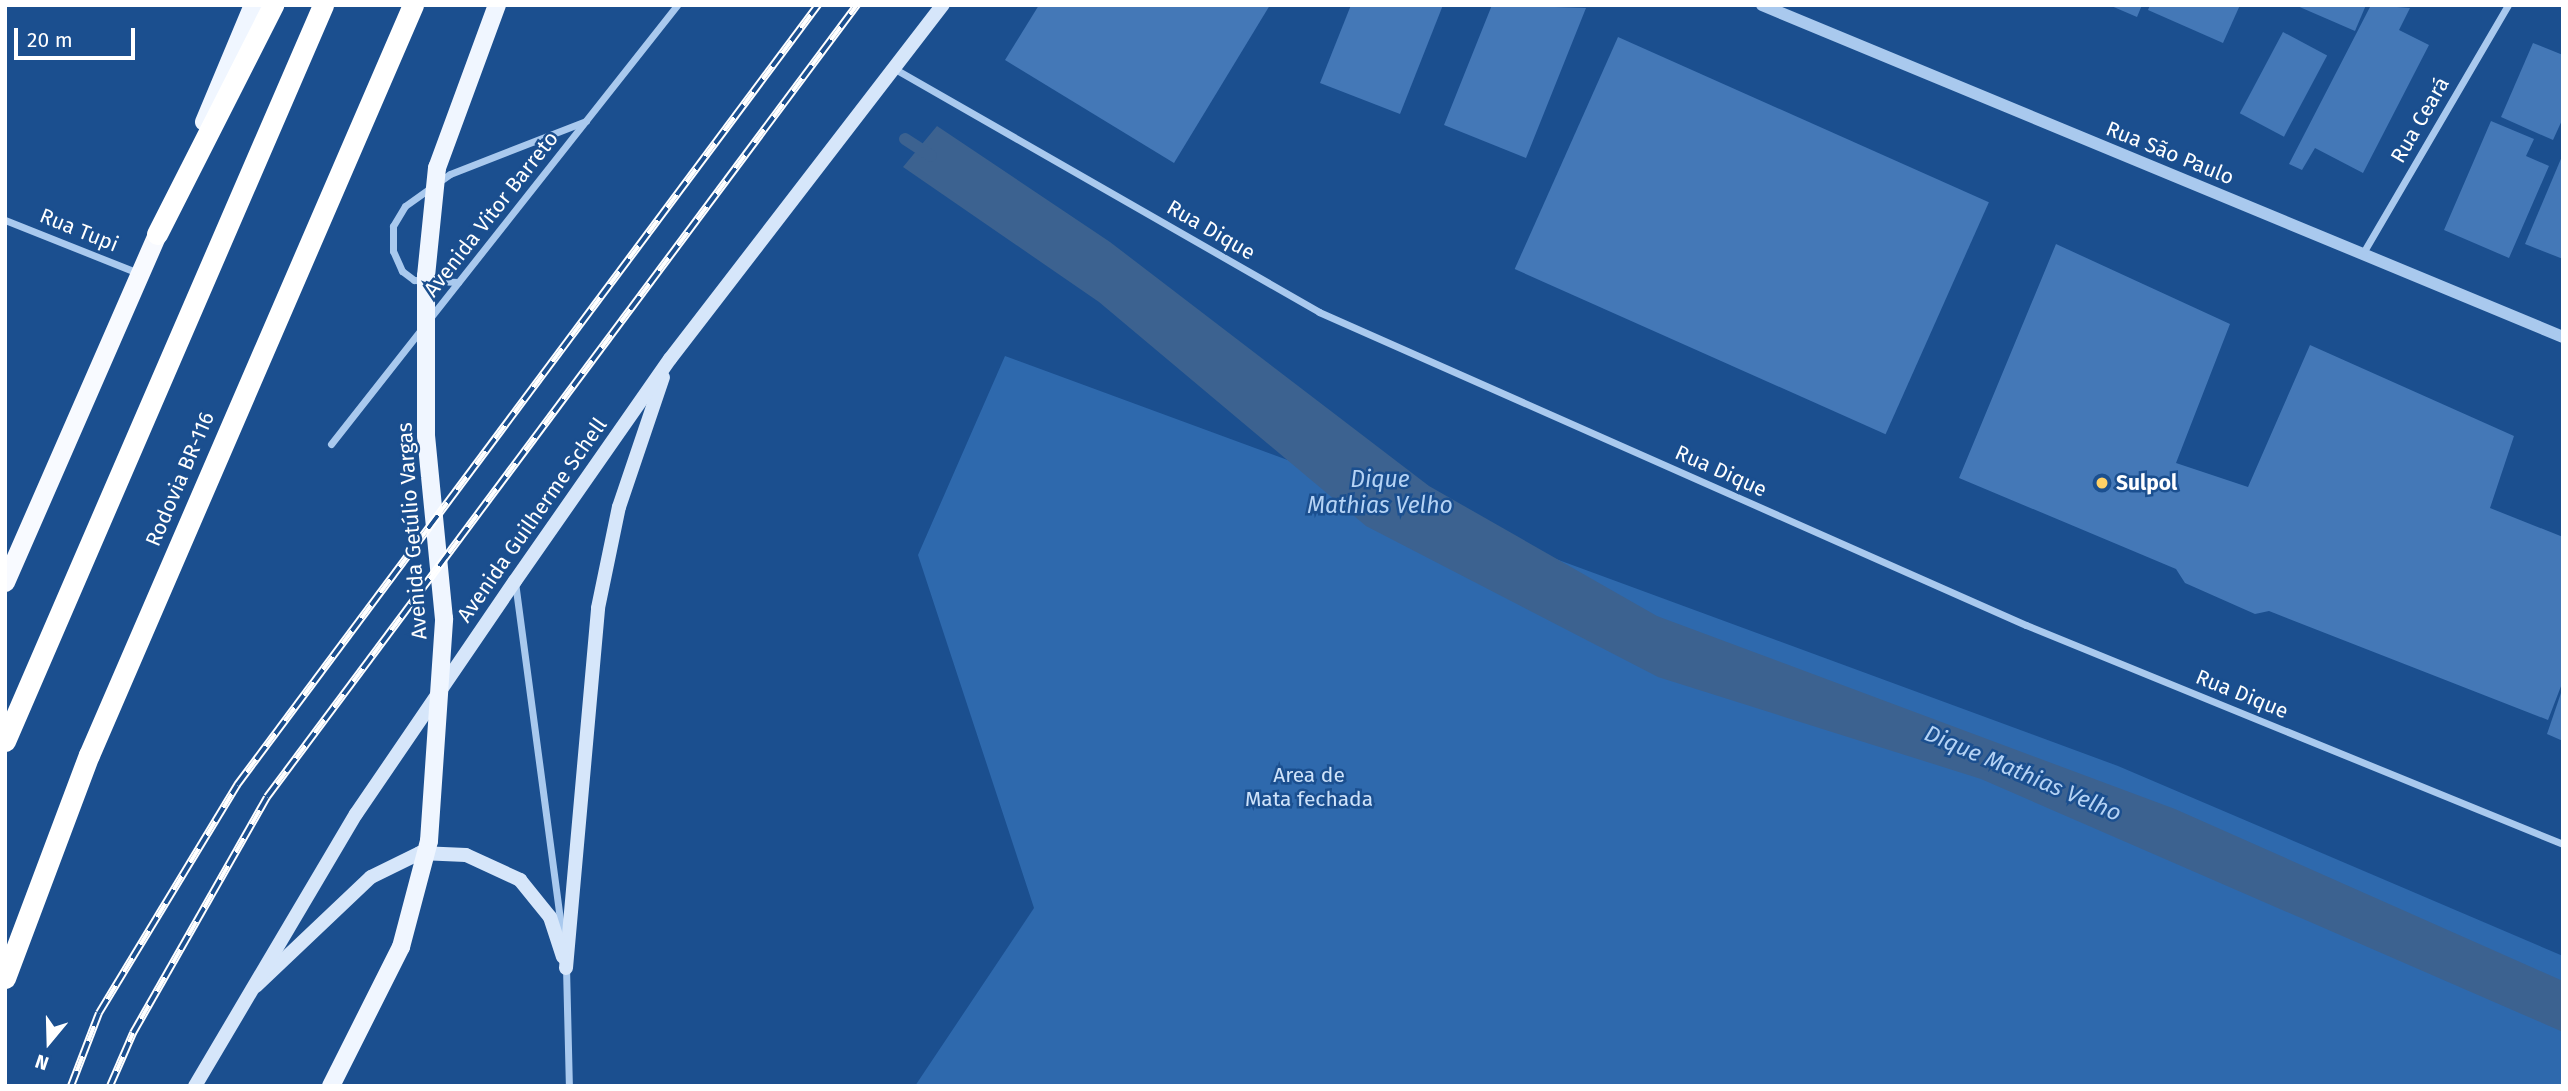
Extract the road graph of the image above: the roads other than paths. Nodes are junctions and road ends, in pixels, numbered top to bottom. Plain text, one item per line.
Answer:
1 (253, 5) edge
2 (273, 5) edge
3 (323, 5) edge
4 (413, 5) edge
5 (497, 5) edge
6 (677, 5) edge
7 (943, 5) edge
8 (1762, 5) edge
9 (2508, 5) edge
10 (895, 69) junction
11 (586, 121) junction
12 (5, 220) edge
13 (157, 234) junction
14 (2363, 253) junction
15 (139, 273) junction
16 (458, 282) junction
17 (2563, 337) edge
18 (670, 359) junction
19 (331, 444) dead end
20 (515, 581) junction
21 (5, 582) edge
22 (5, 740) edge
23 (2563, 844) edge
24 (566, 968) junction
25 (5, 978) edge
26 (242, 999) junction
27 (195, 1086) edge
28 (331, 1086) edge
29 (569, 1086) edge

1 - 13 main road
2 - 13 highway
3 - 22 highway
4 - 25 highway, Rodovia BR-116
5 - 28 main road, Avenida Getúlio Vargas
6 - 11 street, Avenida Vitor Barreto
7 - 10 main road, Avenida Guilherme Schell
8 - 14 street, Rua São Paulo
9 - 14 street, Rua Ceará
10 - 18 main road, Avenida Guilherme Schell
10 - 23 street, Rua Dique
11 - 16 street, Avenida Vitor Barreto
11 - 16 street
12 - 15 street, Rua Tupi
13 - 15 highway
14 - 17 street, Rua São Paulo
15 - 21 highway
16 - 19 street, Avenida Vitor Barreto
18 - 20 main road, Avenida Guilherme Schell
18 - 24 main road
20 - 24 street
20 - 26 main road, Avenida Guilherme Schell
24 - 26 main road
24 - 29 street
26 - 27 main road, Avenida Guilherme Schell

